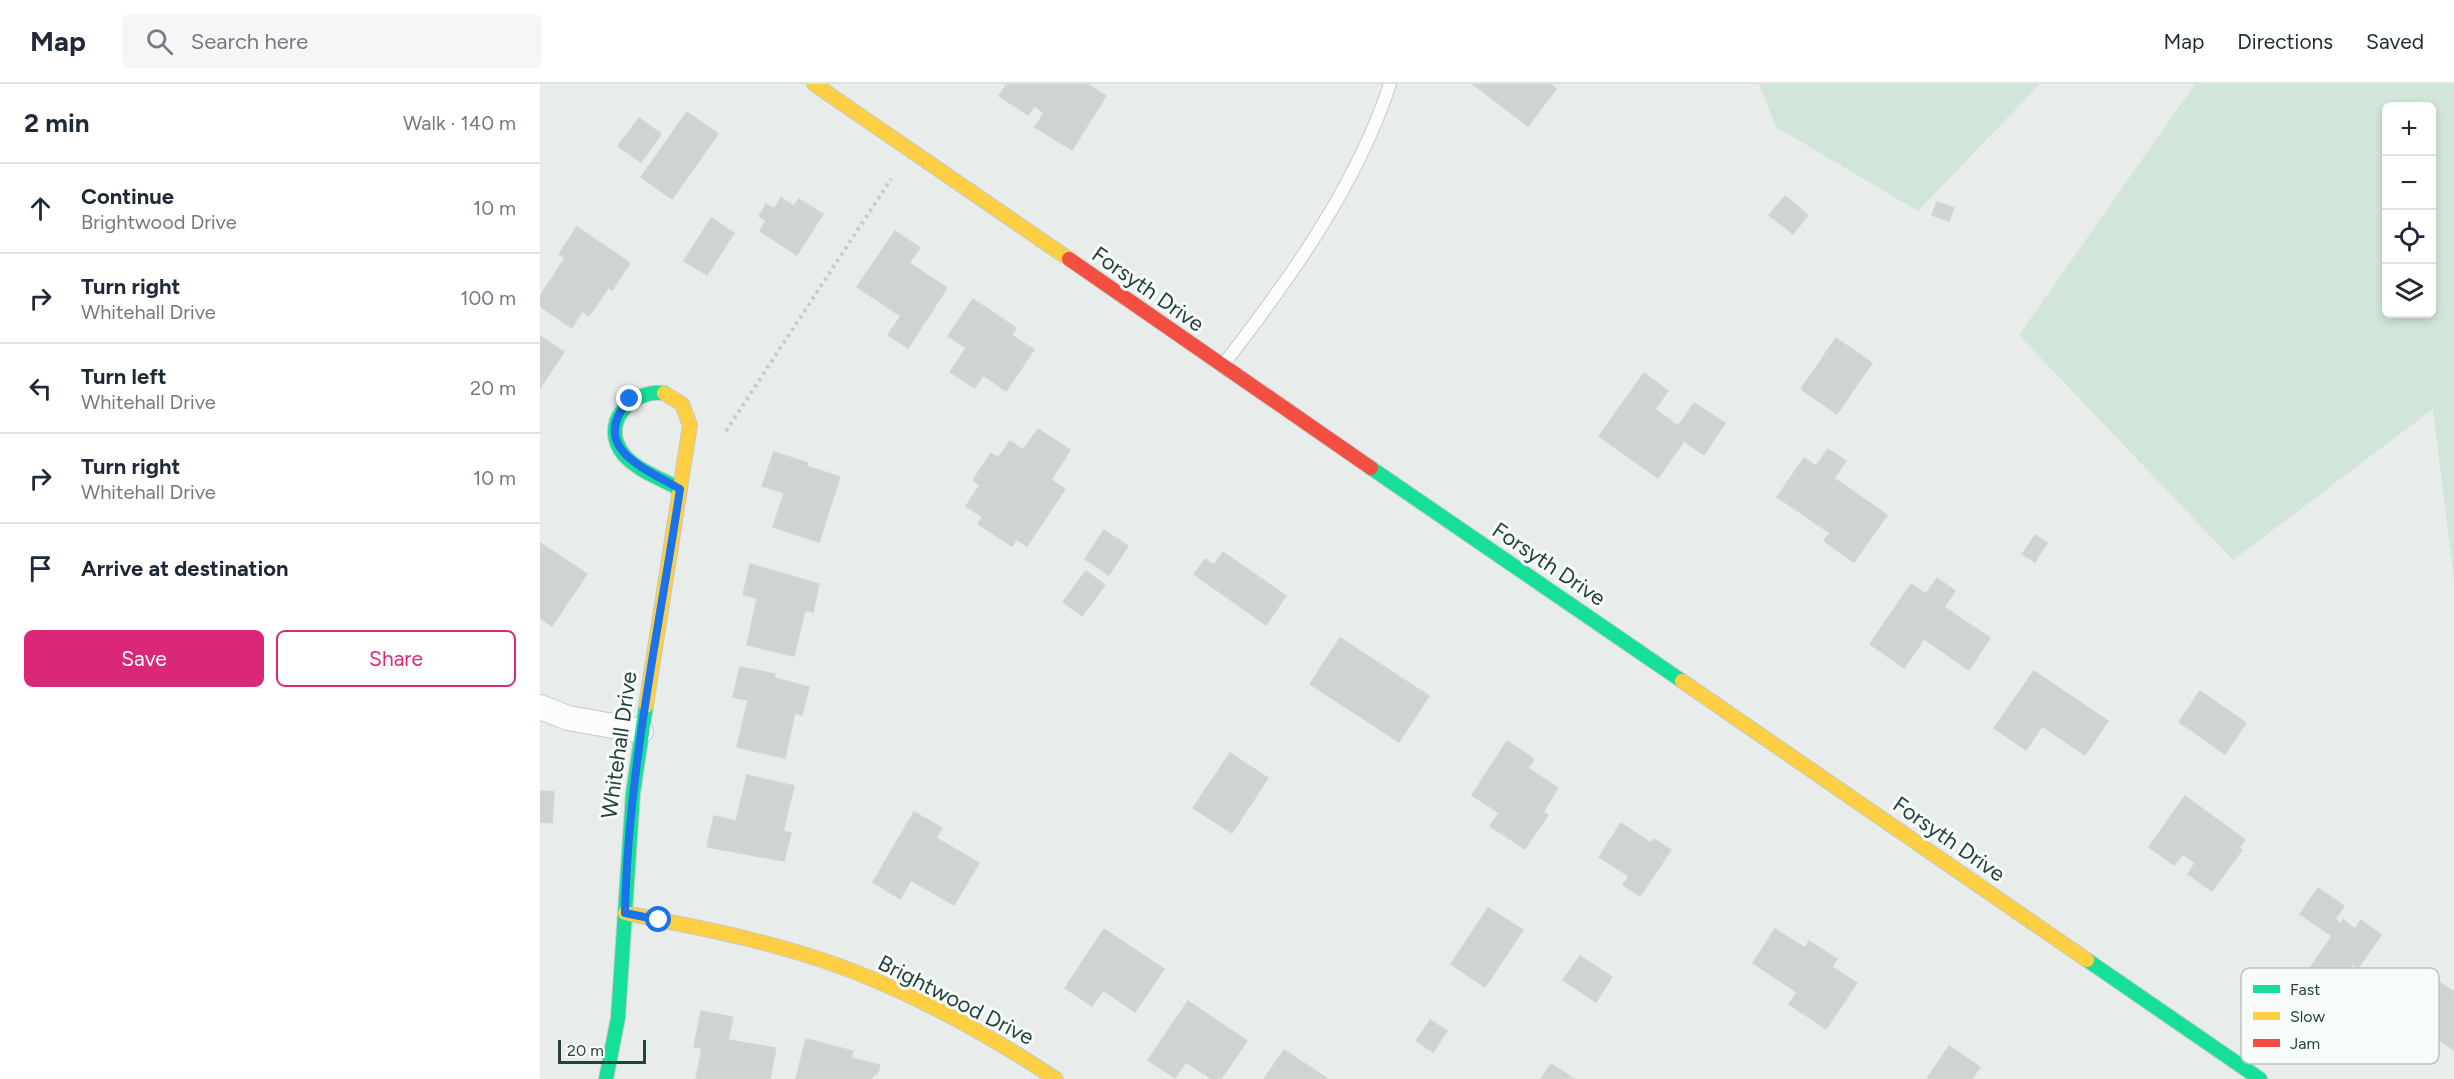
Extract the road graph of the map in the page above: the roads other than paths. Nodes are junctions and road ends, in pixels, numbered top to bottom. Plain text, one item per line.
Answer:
1 (814, 84) edge
2 (1390, 84) edge
3 (1222, 366) junction
4 (680, 489) junction
5 (540, 707) edge
6 (641, 731) junction
7 (625, 913) junction
8 (606, 1079) edge
9 (1056, 1079) edge
10 (2260, 1079) edge

1 - 3 street, Forsyth Drive
2 - 3 lane
3 - 10 street, Forsyth Drive
4 - 4 street, Whitehall Drive
4 - 6 street, Whitehall Drive
5 - 6 street
6 - 7 street, Whitehall Drive
7 - 8 street, Whitehall Drive
7 - 9 street, Brightwood Drive

